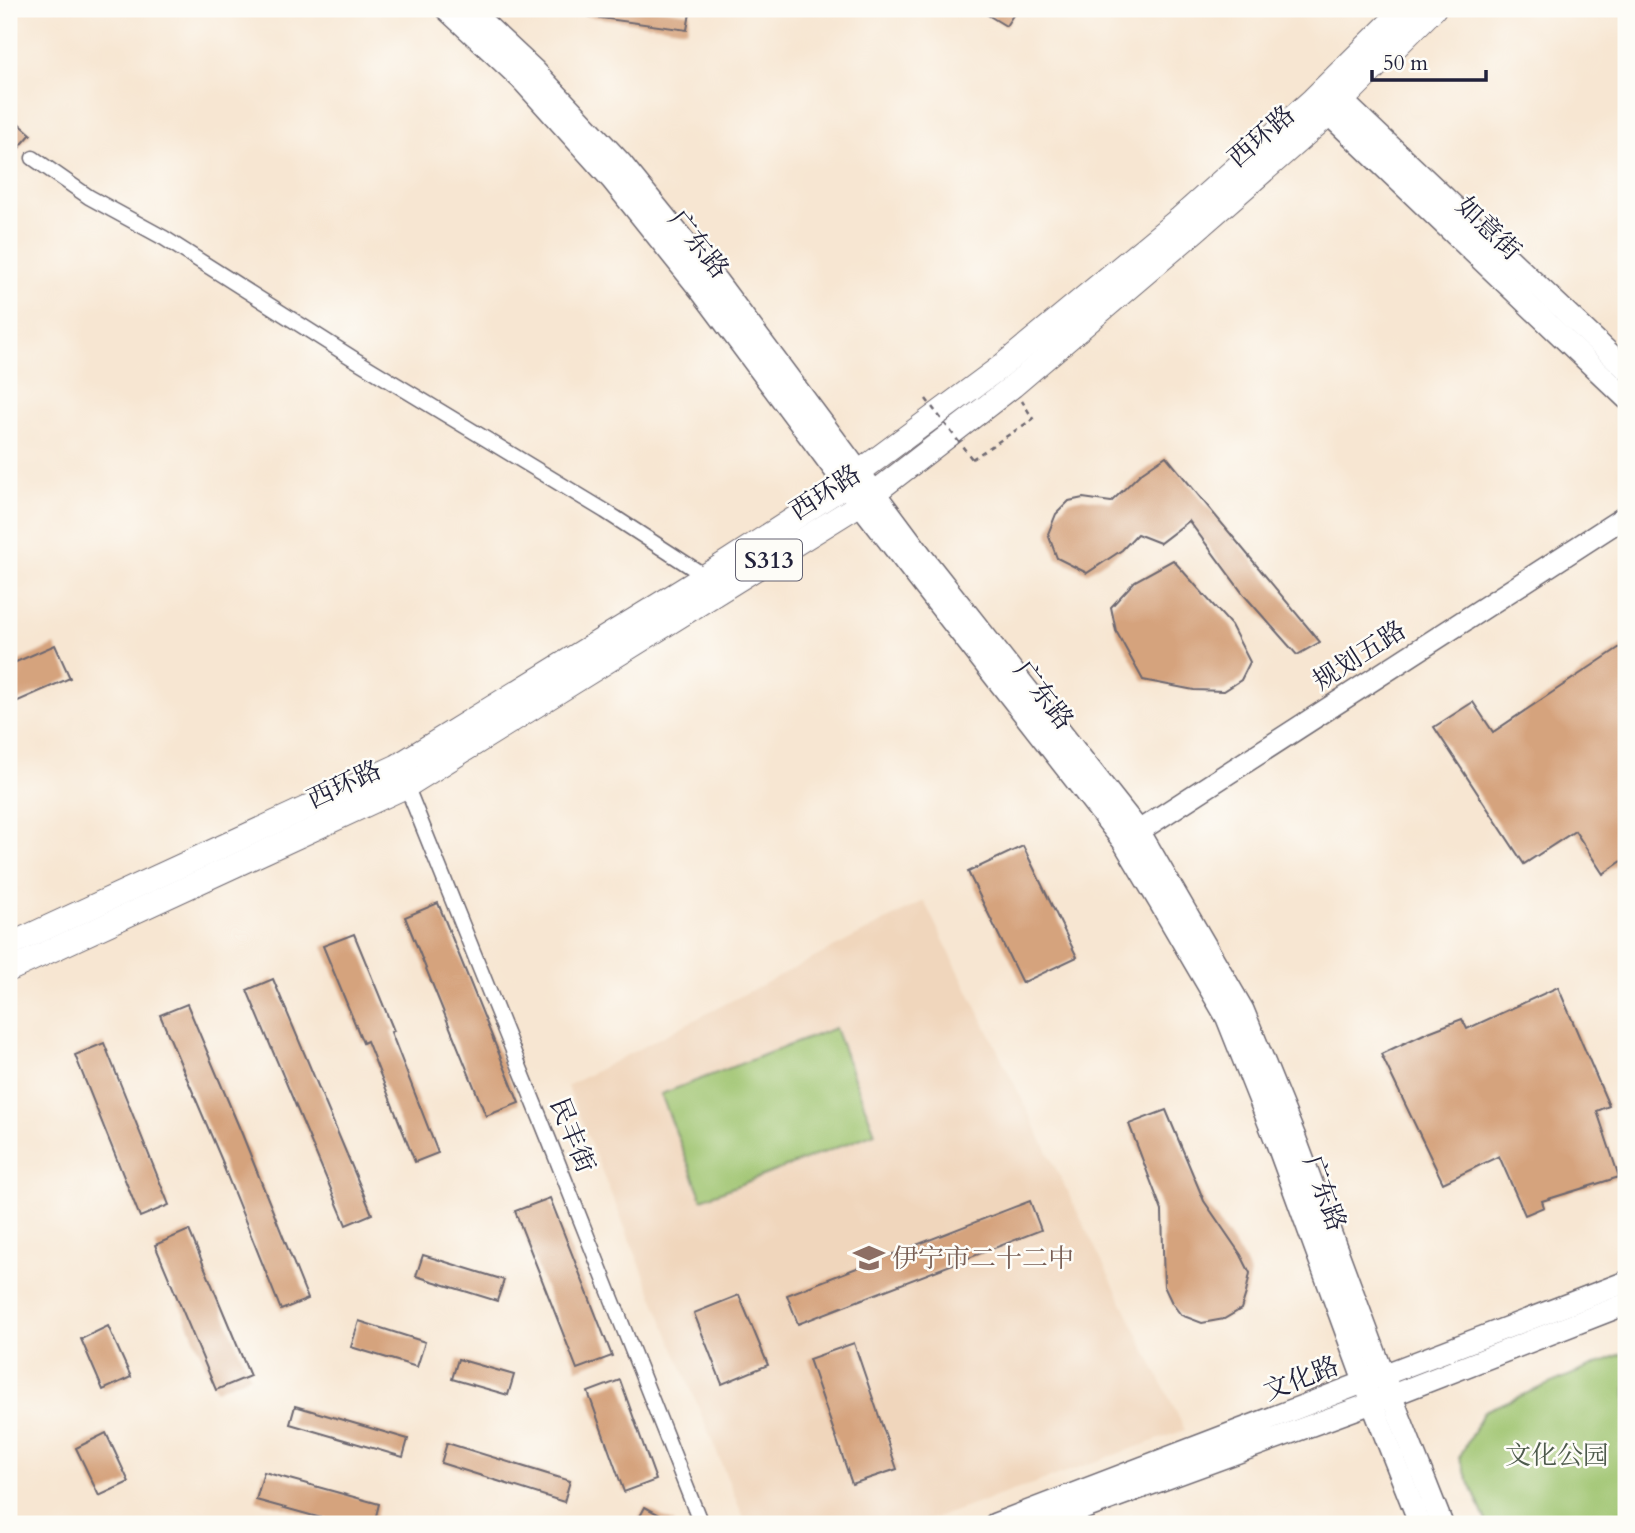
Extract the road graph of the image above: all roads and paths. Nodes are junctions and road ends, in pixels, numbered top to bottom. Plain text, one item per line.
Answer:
1 (446, 9) edge
2 (468, 9) edge
3 (1404, 9) edge
4 (1434, 9) edge
5 (1328, 100) junction
6 (33, 158) dead end
7 (1626, 369) edge
8 (1626, 398) edge
9 (926, 400) dead end
10 (1033, 419) dead end
11 (852, 479) junction
12 (867, 499) junction
13 (1626, 516) edge
14 (705, 576) junction
15 (402, 776) junction
16 (1131, 836) junction
17 (9, 945) edge
18 (9, 970) edge
19 (1626, 1282) edge
20 (1626, 1304) edge
21 (1378, 1389) junction
22 (701, 1524) edge
23 (995, 1524) edge
24 (1042, 1524) edge
25 (1420, 1524) edge
26 (1442, 1524) edge

1 - 11 street, 广东路
2 - 11 street, 广东路
3 - 5 main road, 西环路 / S313
4 - 5 main road, 西环路 / S313
5 - 7 street, 如意街
5 - 8 street, 如意街
5 - 11 main road, 西环路 / S313
5 - 12 main road, 西环路 / S313
6 - 14 street
9 - 10 path, bridge
11 - 12 street, 广东路
11 - 14 main road, 西环路 / S313
12 - 15 main road, 西环路 / S313
12 - 16 street, 广东路
13 - 16 street, 规划五路
14 - 15 main road, 西环路 / S313
15 - 17 main road, 西环路 / S313
15 - 18 main road, 西环路 / S313
15 - 22 street, 民丰街
16 - 21 street, 广东路
19 - 21 street, 文化路
20 - 21 street, 文化路
21 - 23 street, 文化路
21 - 24 street, 文化路
21 - 25 street, 广东路
21 - 26 street, 广东路

